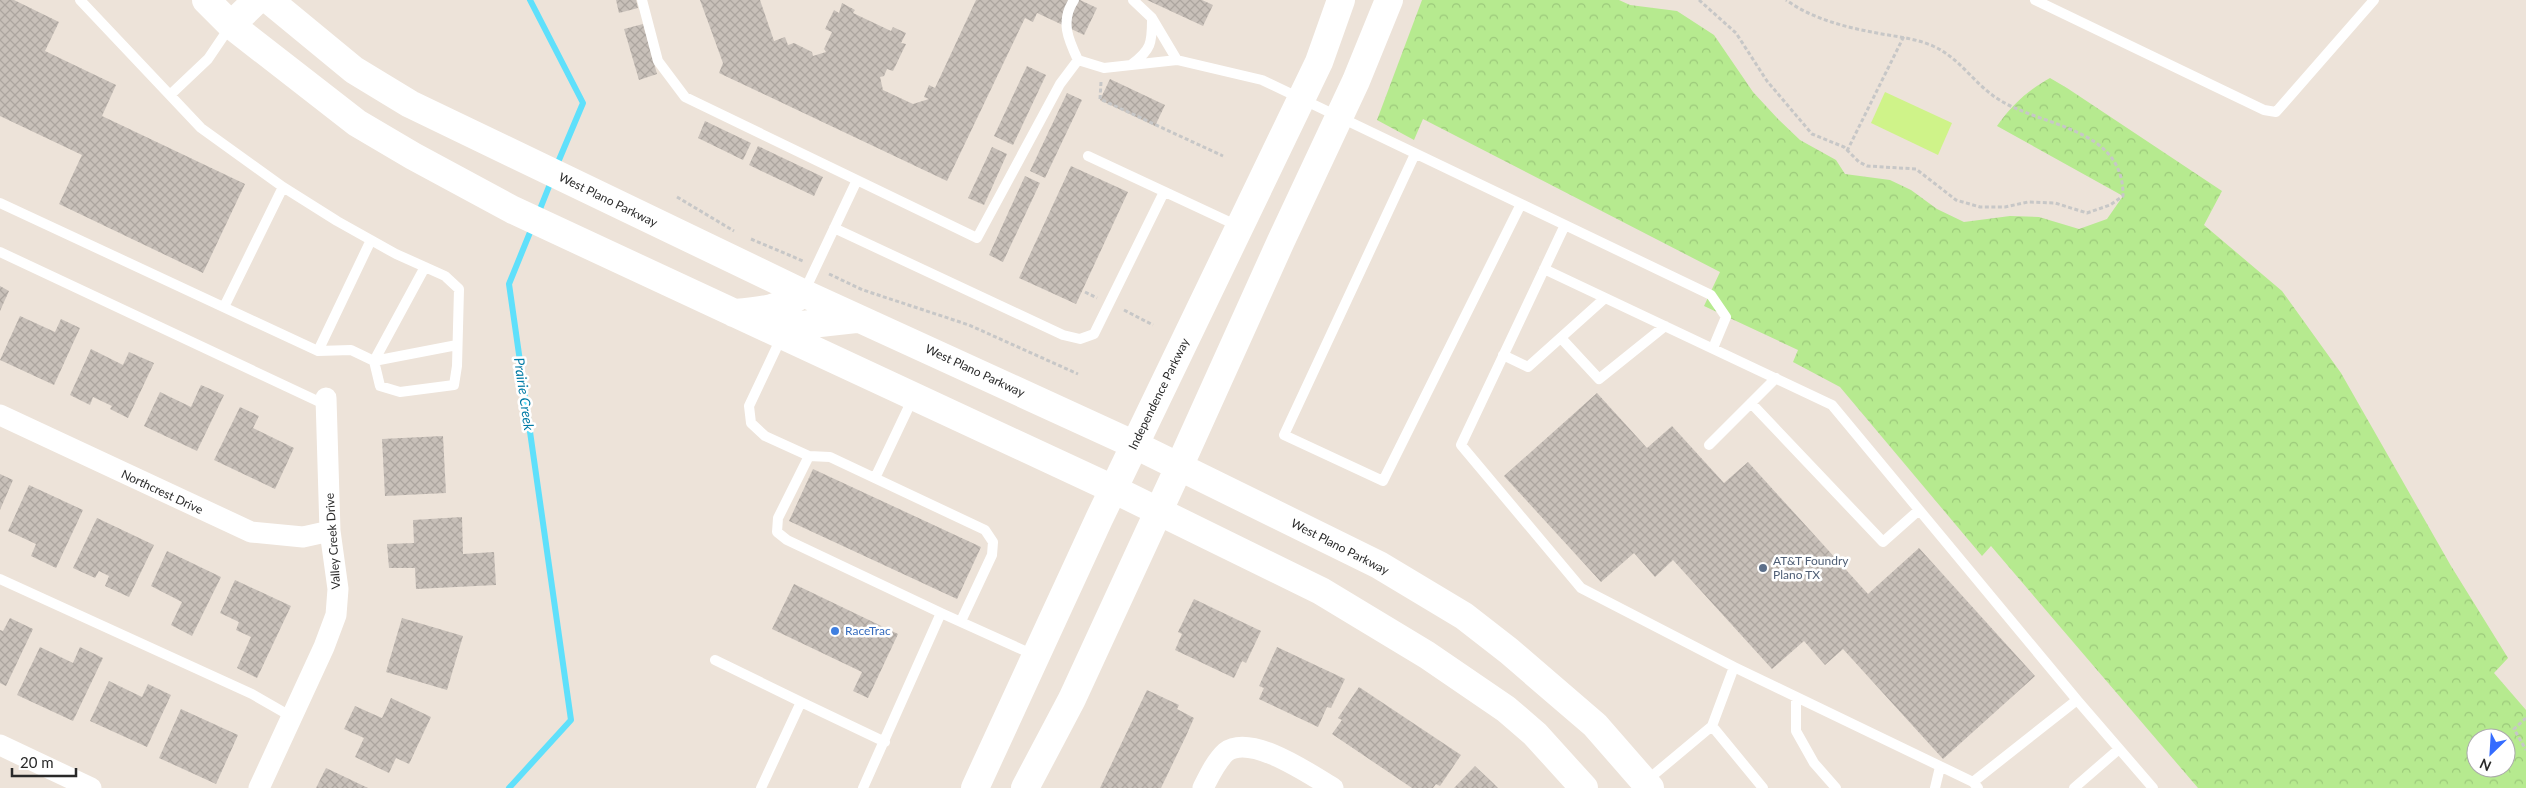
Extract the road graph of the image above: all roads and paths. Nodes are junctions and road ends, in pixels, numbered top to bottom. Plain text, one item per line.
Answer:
1 (80, 0) edge
2 (206, 0) edge
3 (257, 0) edge
4 (270, 0) edge
5 (642, 0) edge
6 (1074, 0) edge
7 (1133, 0) edge
8 (1341, 0) edge
9 (1389, 0) edge
10 (1699, 0) edge
11 (1786, 0) edge
12 (2035, 0) edge
13 (2374, 0) edge
14 (1152, 18) junction
15 (231, 25) junction
16 (1904, 36) junction
17 (1078, 60) junction
18 (1177, 60) junction
19 (1131, 65) junction
20 (1101, 80) dead end
21 (170, 95) junction
22 (1301, 98) junction
23 (1338, 117) junction
24 (1848, 151) junction
25 (1415, 154) junction
26 (1088, 156) dead end
27 (1222, 156) dead end
28 (857, 180) junction
29 (282, 186) junction
30 (1164, 192) junction
31 (677, 197) dead end
32 (0, 203) edge
33 (1521, 204) junction
34 (1565, 225) junction
35 (1241, 227) junction
36 (834, 228) junction
37 (735, 231) dead end
38 (743, 236) dead end
39 (371, 240) junction
40 (0, 252) edge
41 (798, 259) dead end
42 (425, 267) junction
43 (1544, 269) junction
44 (833, 276) dead end
45 (1085, 292) dead end
46 (803, 293) junction
47 (1605, 298) junction
48 (1100, 299) dead end
49 (224, 307) junction
50 (1124, 310) dead end
51 (734, 313) junction
52 (858, 318) junction
53 (1153, 325) dead end
54 (1665, 326) junction
55 (782, 335) junction
56 (1561, 338) junction
57 (458, 345) junction
58 (1713, 348) junction
59 (318, 351) junction
60 (1503, 355) junction
61 (374, 361) junction
62 (1078, 374) dead end
63 (1776, 378) junction
64 (914, 396) junction
65 (326, 401) joint
66 (1751, 403) junction
67 (0, 416) edge
68 (1135, 445) junction
69 (1709, 445) dead end
70 (809, 456) junction
71 (1179, 467) junction
72 (875, 478) junction
73 (1113, 489) junction
74 (1920, 510) junction
75 (1158, 511) junction
76 (330, 531) junction
77 (0, 579) edge
78 (941, 613) junction
79 (961, 621) junction
80 (1035, 655) junction
81 (715, 660) dead end
82 (1734, 667) junction
83 (1796, 697) junction
84 (2077, 700) junction
85 (801, 702) junction
86 (292, 716) junction
87 (2526, 718) edge
88 (1712, 726) junction
89 (885, 742) junction
90 (0, 745) edge
91 (2119, 749) junction
92 (2526, 750) edge
93 (1940, 767) junction
94 (1975, 785) edge
95 (1644, 786) edge
96 (91, 788) edge
97 (259, 788) edge
98 (761, 788) edge
99 (863, 788) edge
100 (975, 788) edge
101 (1026, 788) edge
102 (1203, 788) edge
103 (1333, 788) edge
104 (1584, 788) edge
105 (1763, 788) edge
106 (1836, 788) edge
107 (1934, 788) edge
108 (2074, 788) edge
109 (2153, 788) edge

1 - 21 lane
2 - 15 main road
3 - 15 main road
4 - 46 main road, West Plano Parkway
5 - 28 lane
6 - 17 lane
7 - 14 lane
8 - 22 main road, Independence Parkway
9 - 23 main road
10 - 24 path
11 - 16 path
12 - 13 lane
14 - 18 lane
14 - 19 lane
15 - 21 lane
15 - 51 main road
16 - 24 path
16 - 24 path
17 - 19 lane
17 - 28 lane
18 - 19 lane
18 - 22 lane
20 - 27 path
21 - 29 lane
22 - 23 lane
22 - 35 main road, Independence Parkway
23 - 25 lane
23 - 71 main road
25 - 33 lane
25 - 33 lane
26 - 30 lane
28 - 36 lane
29 - 39 lane
29 - 49 lane
30 - 35 lane
30 - 36 lane
31 - 37 path
32 - 49 lane
33 - 34 lane
34 - 43 lane
34 - 58 lane
35 - 68 main road, Independence Parkway
36 - 46 lane
38 - 41 path
39 - 42 lane
39 - 59 lane
40 - 65 lane
42 - 57 lane
42 - 61 lane
43 - 47 lane
43 - 60 lane
44 - 62 path
45 - 48 path
46 - 51 main road
46 - 52 main road, West Plano Parkway
47 - 54 lane
47 - 56 lane
49 - 59 lane
50 - 53 path
51 - 55 main road
52 - 55 main road
52 - 68 main road, West Plano Parkway
54 - 56 lane
54 - 58 lane
55 - 64 main road
55 - 70 lane
56 - 60 lane
57 - 61 lane
57 - 61 lane
58 - 63 lane
59 - 61 lane
60 - 82 lane
63 - 66 lane
63 - 74 lane
64 - 72 lane
64 - 73 main road
65 - 76 street, Valley Creek Drive
66 - 69 lane
66 - 74 lane
67 - 76 street, Northcrest Drive
68 - 71 main road, West Plano Parkway
68 - 73 main road, Independence Parkway
70 - 72 lane
70 - 78 lane
71 - 75 main road
71 - 95 main road, West Plano Parkway
72 - 79 lane
73 - 75 main road
73 - 80 main road, Independence Parkway
74 - 84 lane
75 - 101 main road
75 - 104 main road
76 - 86 street, Valley Creek Drive
77 - 86 lane
78 - 79 lane
78 - 89 lane
79 - 80 lane
80 - 100 main road, Independence Parkway
81 - 85 lane
82 - 83 lane
82 - 88 lane
83 - 93 lane
83 - 106 lane
84 - 91 lane
84 - 94 lane
85 - 89 lane
85 - 98 lane
86 - 97 street, Valley Creek Drive
87 - 92 path
88 - 95 lane
88 - 105 lane
89 - 99 lane
90 - 96 street
91 - 108 lane
91 - 109 lane
93 - 94 lane
93 - 107 lane
102 - 103 street

